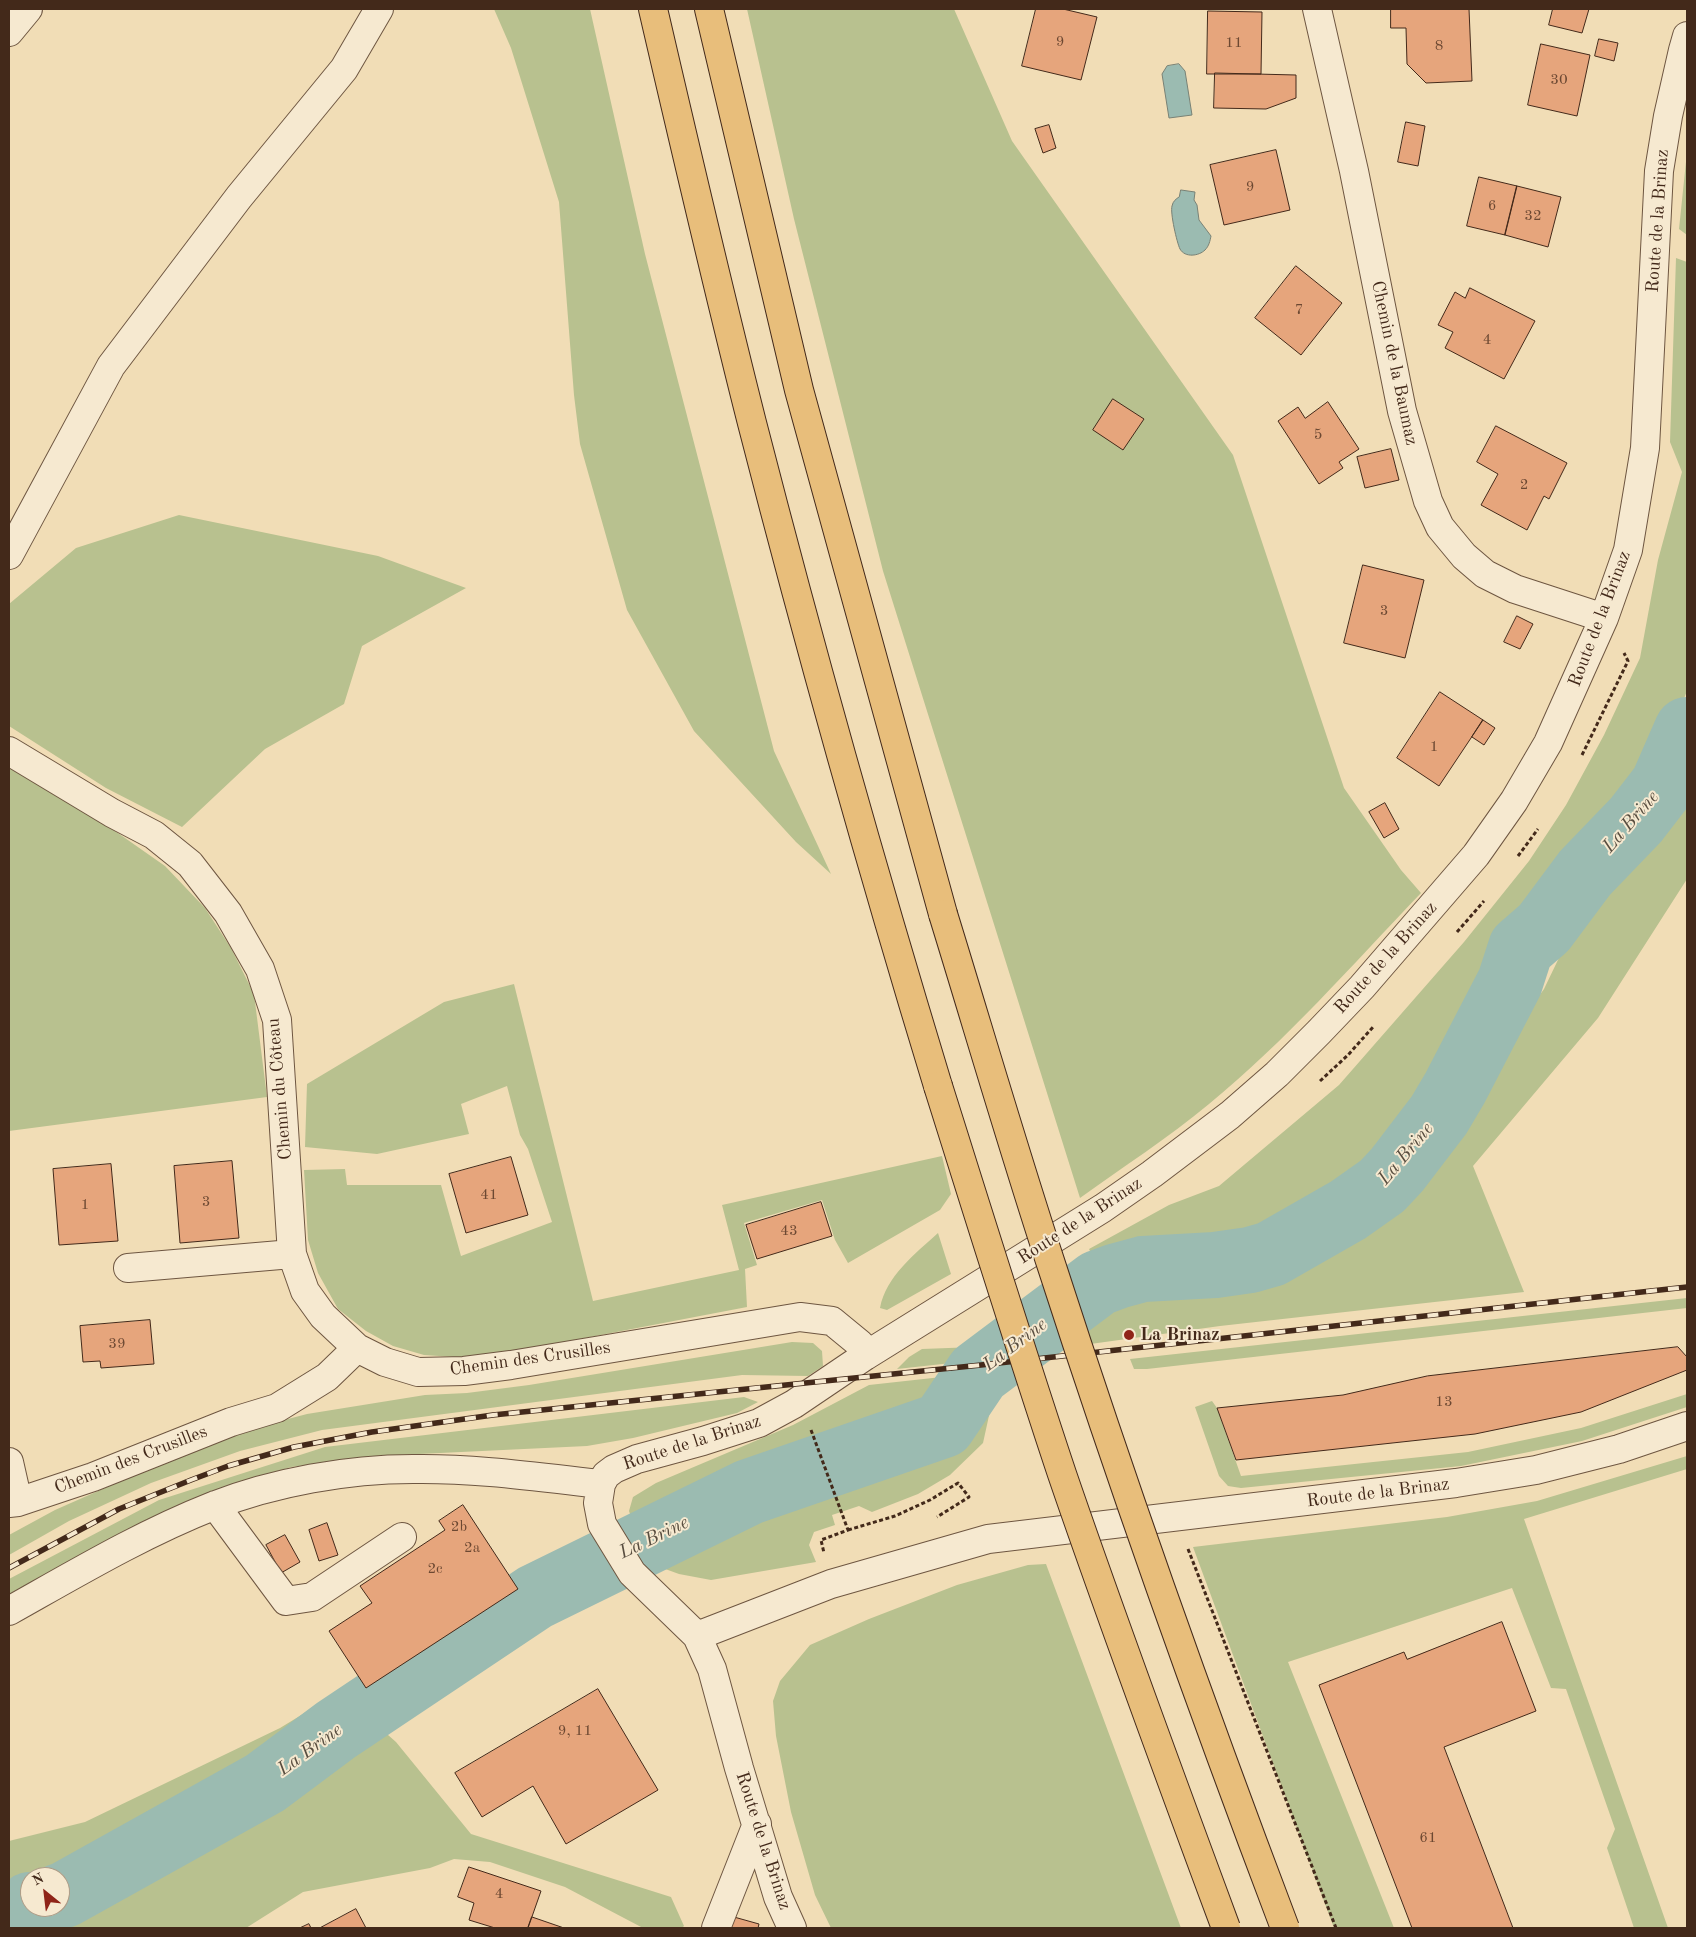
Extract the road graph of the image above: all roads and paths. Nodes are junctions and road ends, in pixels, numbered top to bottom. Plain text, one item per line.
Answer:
1 (28, 9) edge
2 (379, 9) edge
3 (653, 9) edge
4 (710, 9) edge
5 (1316, 9) edge
6 (9, 32) edge
7 (1687, 36) edge
8 (11, 545) edge
9 (1604, 618) junction
10 (9, 751) edge
11 (292, 1254) junction
12 (128, 1268) dead end
13 (357, 1348) junction
14 (865, 1356) junction
15 (1687, 1426) edge
16 (814, 1439) dead end
17 (9, 1462) edge
18 (601, 1484) junction
19 (13, 1502) edge
20 (214, 1505) junction
21 (930, 1520) dead end
22 (848, 1530) junction
23 (402, 1537) dead end
24 (1184, 1540) dead end
25 (826, 1561) dead end
26 (9, 1611) edge
27 (697, 1636) junction
28 (757, 1824) junction
29 (716, 1928) edge
30 (792, 1928) edge
31 (1226, 1928) edge
32 (1285, 1928) edge
33 (1336, 1928) edge

1 - 6 street
2 - 8 street
3 - 31 highway, bridge
4 - 32 highway, bridge
5 - 9 street, Chemin de la Baumaz
7 - 9 street, Route de la Brinaz
9 - 14 street, Route de la Brinaz
10 - 11 street, Chemin du Côteau
11 - 12 street
11 - 13 street, Chemin du Côteau
13 - 14 street, Chemin des Crusilles
13 - 19 street, Chemin des Crusilles
14 - 18 street, Route de la Brinaz
15 - 27 street, Route de la Brinaz
16 - 22 path
17 - 19 street
18 - 20 street
18 - 27 street
20 - 23 street
20 - 26 street
21 - 22 path
22 - 25 path
24 - 33 path
27 - 28 street, Route de la Brinaz
28 - 29 street
28 - 30 street, Route de la Brinaz

